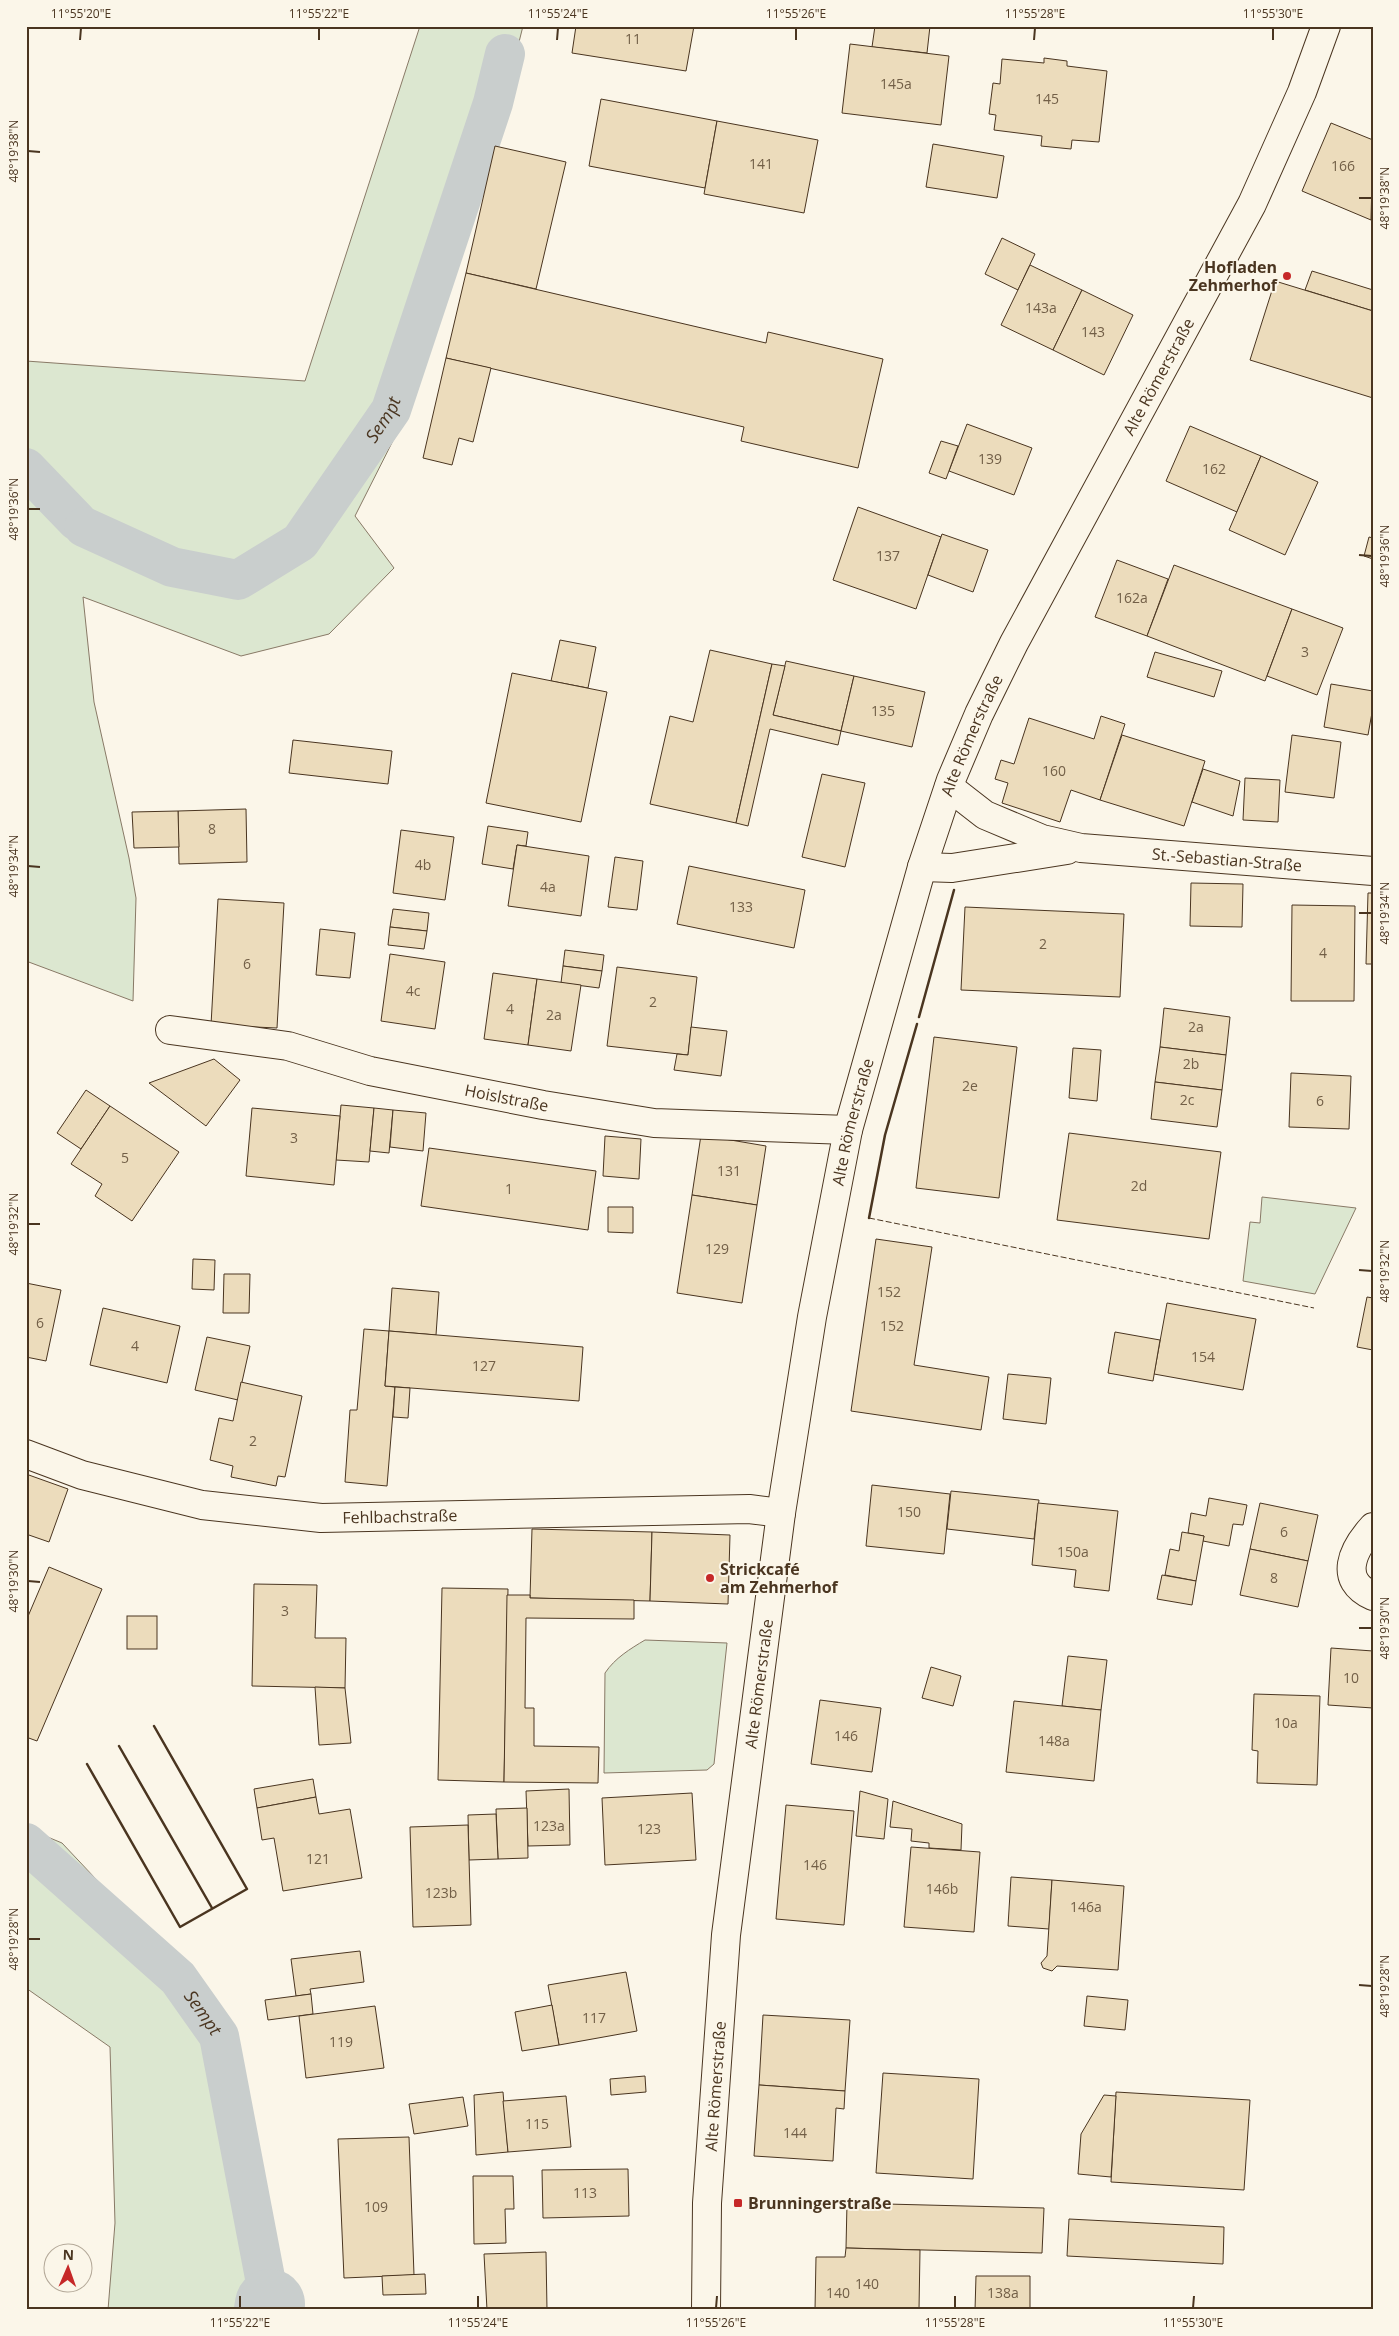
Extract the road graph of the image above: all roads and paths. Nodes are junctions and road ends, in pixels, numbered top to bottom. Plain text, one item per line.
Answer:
1 (1326, 26) edge
2 (949, 787) junction
3 (1081, 848) junction
4 (922, 867) junction
5 (1373, 871) edge
6 (170, 1030) dead end
7 (848, 1130) junction
8 (26, 1454) edge
9 (781, 1513) junction
10 (1373, 1527) edge
11 (1373, 1596) edge
12 (706, 2310) edge

1 - 2 main road, Alte Römerstraße
2 - 3 main road, St.-Sebastian-Straße
2 - 4 main road, Alte Römerstraße
3 - 4 main road, St.-Sebastian-Straße
3 - 5 main road, St.-Sebastian-Straße
4 - 7 main road, Alte Römerstraße
6 - 7 main road, Hoislstraße
7 - 9 main road, Alte Römerstraße
8 - 9 main road, Fehlbachstraße
9 - 12 main road, Alte Römerstraße
10 - 11 main road

